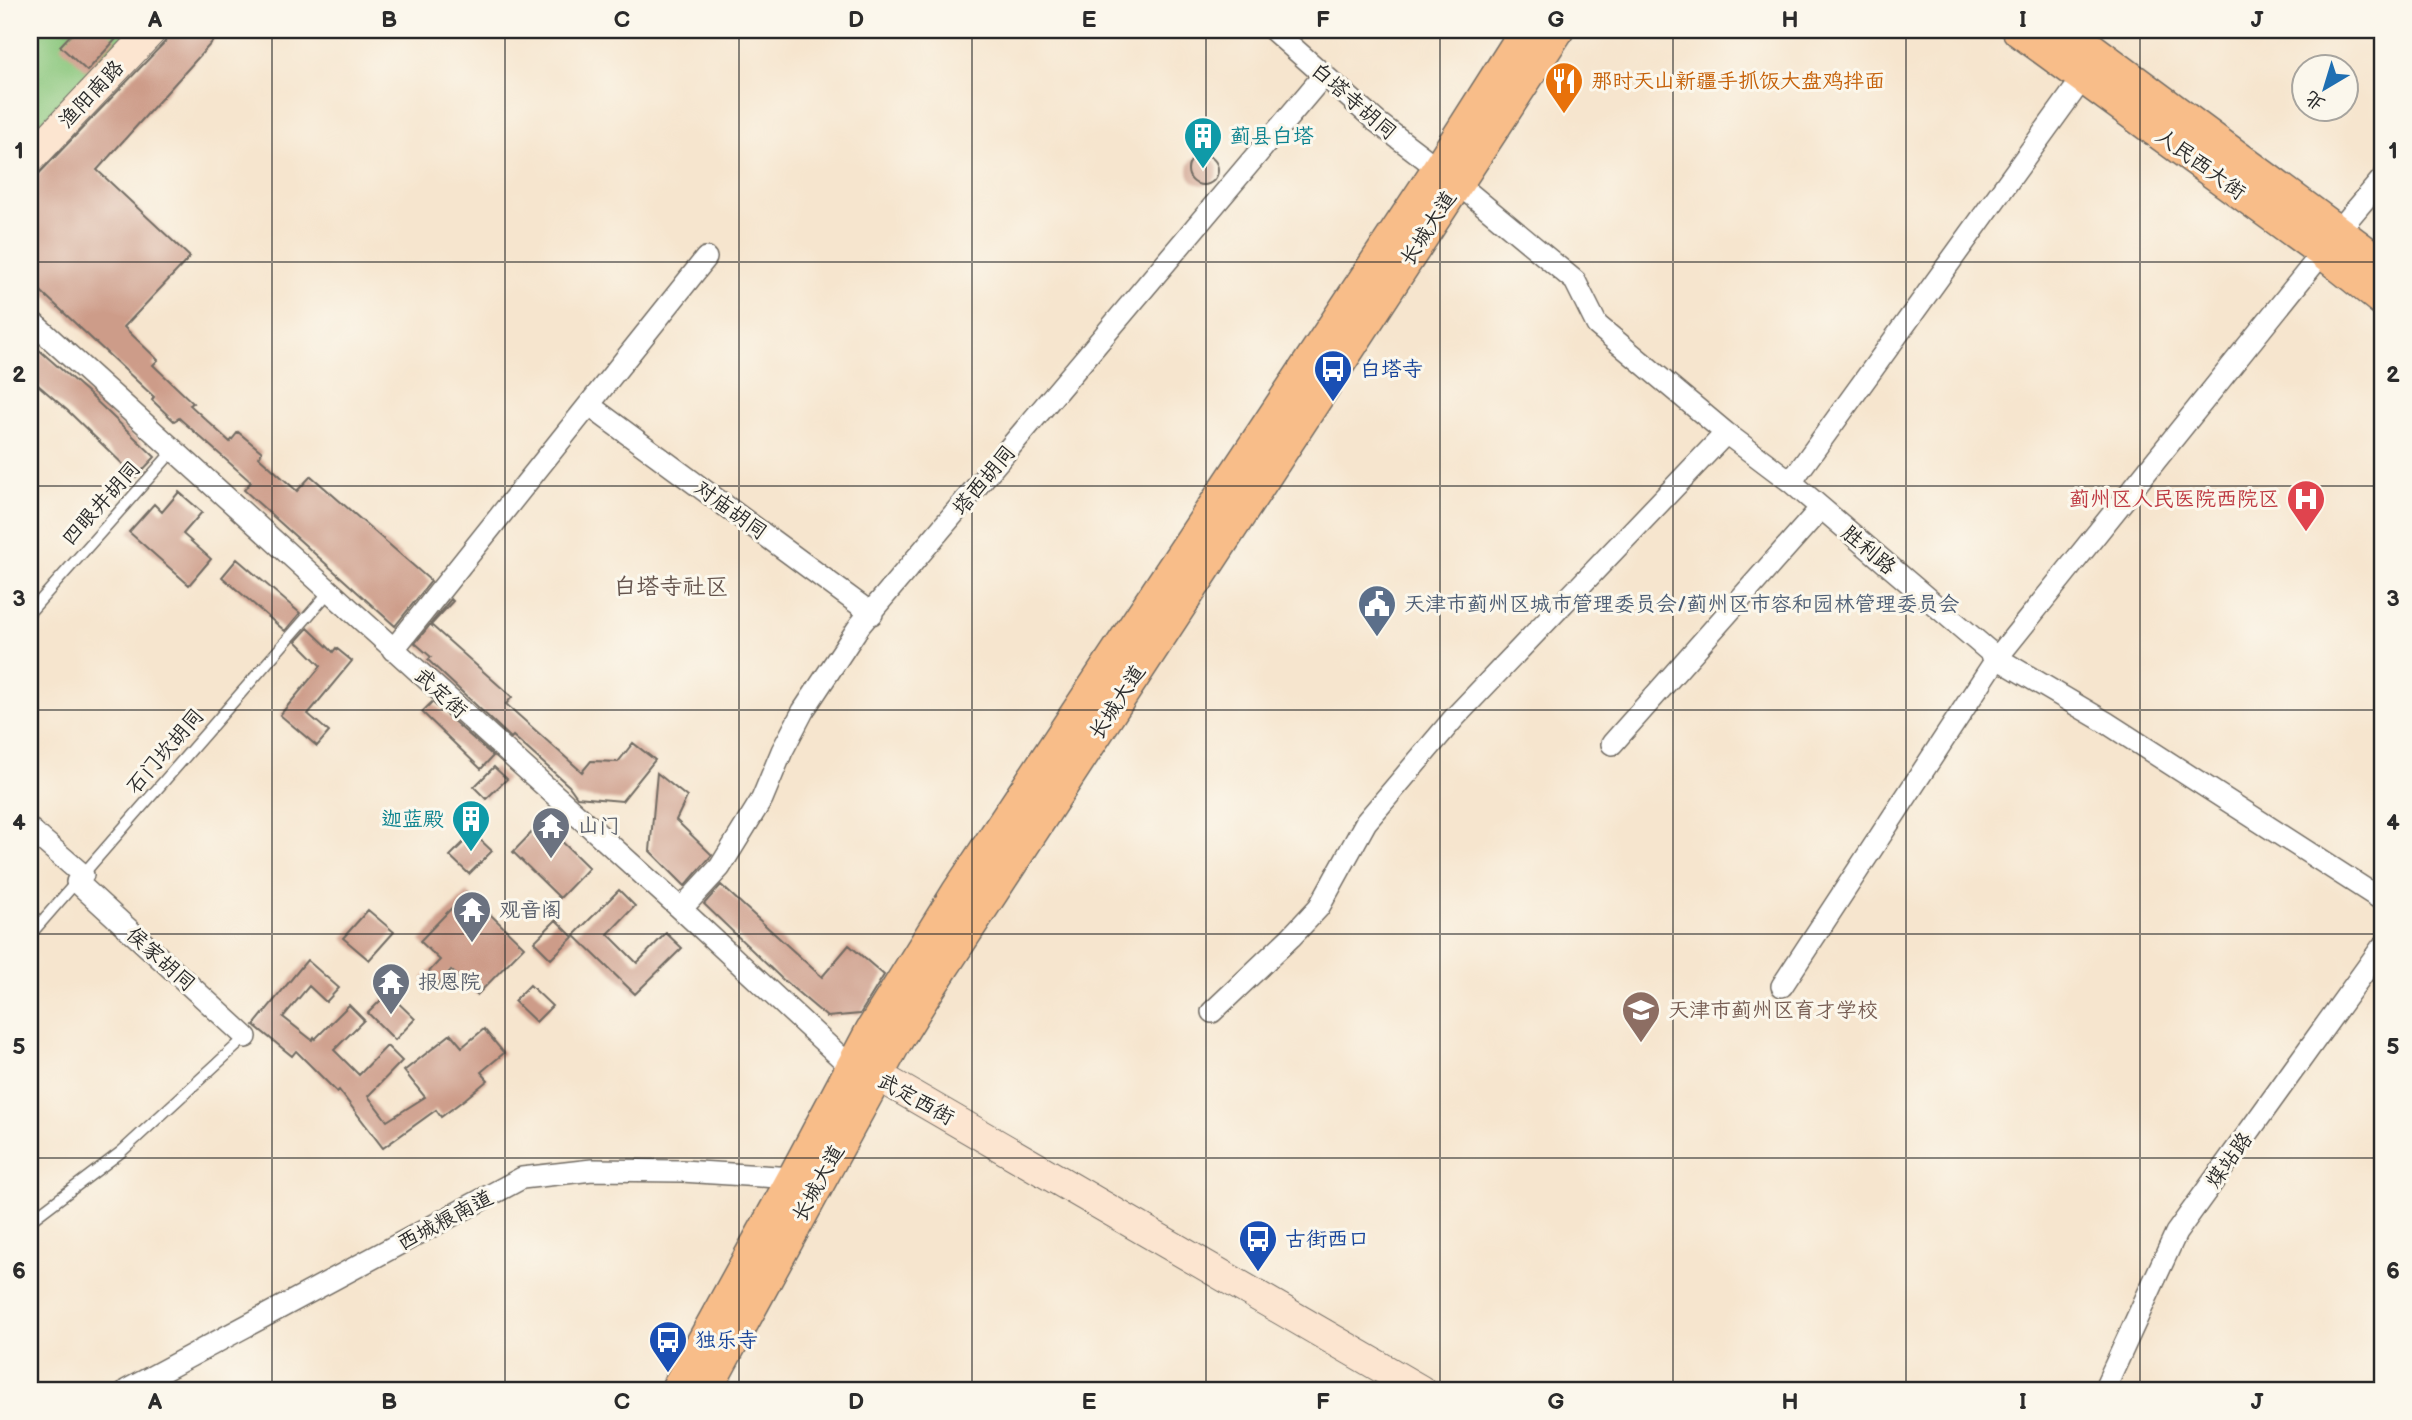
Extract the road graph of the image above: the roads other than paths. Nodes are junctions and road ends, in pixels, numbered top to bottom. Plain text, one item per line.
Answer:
1 (152, 30) edge
2 (1273, 30) edge
3 (1527, 30) edge
4 (1556, 30) edge
5 (2019, 30) edge
6 (2065, 30) edge
7 (1324, 75) junction
8 (2083, 78) junction
9 (30, 159) edge
10 (1447, 177) junction
11 (2382, 179) edge
12 (2330, 242) junction
13 (706, 258) dead end
14 (2382, 265) edge
15 (2382, 299) edge
16 (30, 320) edge
17 (590, 406) junction
18 (1726, 433) junction
19 (173, 451) junction
20 (1791, 482) junction
21 (1820, 509) junction
22 (329, 592) junction
23 (30, 612) edge
24 (872, 614) junction
25 (393, 650) junction
26 (1997, 658) junction
27 (1612, 744) dead end
28 (30, 829) edge
29 (80, 878) junction
30 (2382, 900) edge
31 (681, 909) junction
32 (30, 935) edge
33 (2382, 947) edge
34 (1782, 986) dead end
35 (1212, 1012) dead end
36 (246, 1037) joint
37 (866, 1077) junction
38 (794, 1178) junction
39 (30, 1221) edge
40 (127, 1390) edge
41 (677, 1390) edge
42 (705, 1390) edge
43 (1397, 1390) edge
44 (1420, 1390) edge
45 (2104, 1390) edge

1 - 9 street, 渔阳南路
2 - 7 street, 白塔寺胡同
3 - 10 main road, 长城大道
4 - 10 main road, 长城大道
5 - 8 main road, 人民西大街
6 - 12 main road, 人民西大街
7 - 10 street, 白塔寺胡同
7 - 24 street, 塔西胡同
8 - 12 main road, 人民西大街
8 - 20 street
10 - 18 street, 胜利路
10 - 37 main road, 长城大道
11 - 12 street
12 - 14 main road, 人民西大街
12 - 15 main road, 人民西大街
12 - 26 street
13 - 17 street
16 - 19 street, 武定街
17 - 24 street, 对庙胡同
17 - 25 street
18 - 20 street, 胜利路
18 - 35 street
19 - 22 street, 武定街
19 - 23 lane, 四眼井胡同
20 - 21 street, 胜利路
21 - 26 street, 胜利路
21 - 27 street
22 - 25 street, 武定街
22 - 29 lane, 石门坎胡同
24 - 31 street, 塔西胡同
25 - 31 street, 武定街
26 - 30 street, 胜利路
26 - 34 street
28 - 29 street, 侯家胡同
29 - 32 lane, 石门坎胡同
29 - 36 street, 侯家胡同
31 - 37 street, 武定街
33 - 45 street, 煤站路
36 - 39 lane
37 - 38 main road, 长城大道
37 - 42 main road, 长城大道
37 - 43 street, 武定西街
37 - 44 street, 武定西街
38 - 40 street, 西城粮南道
38 - 41 main road, 长城大道

